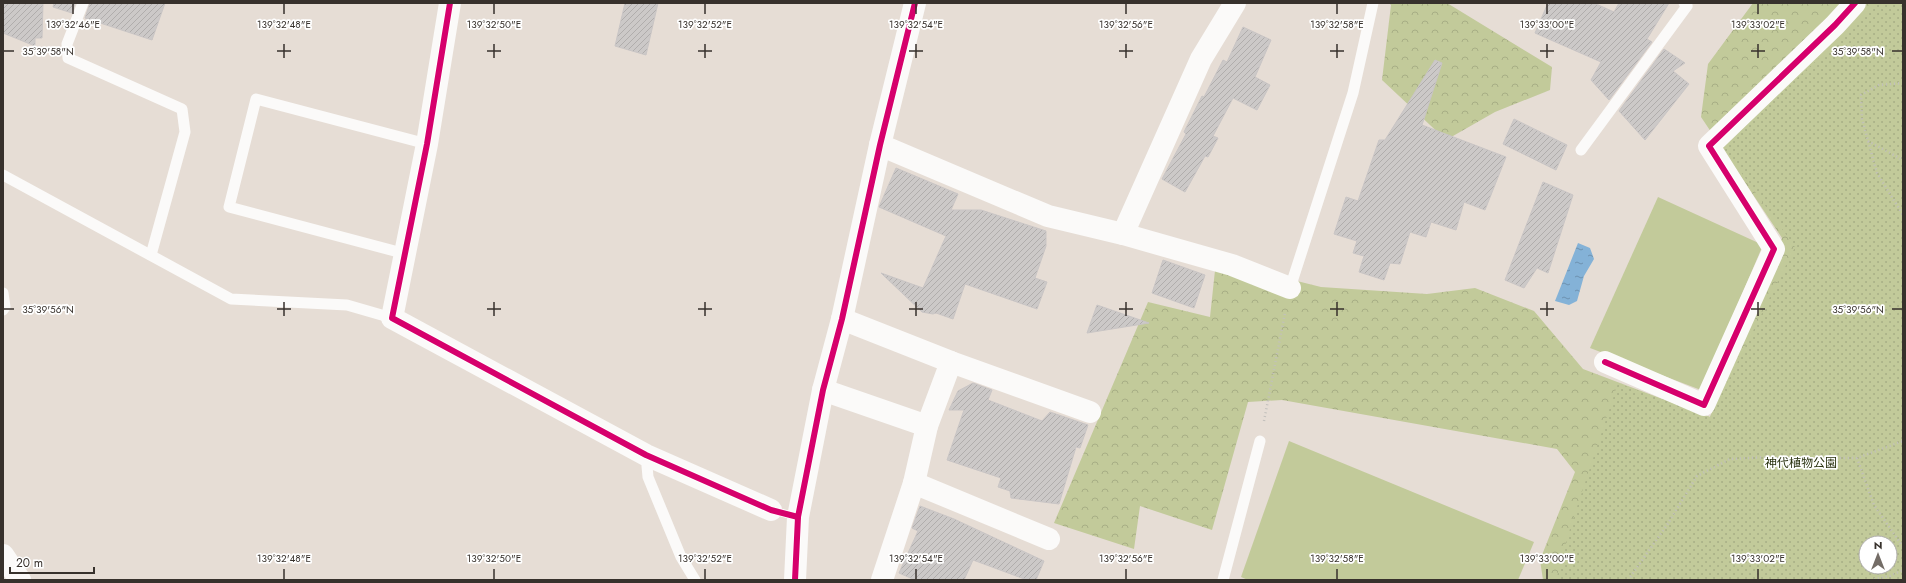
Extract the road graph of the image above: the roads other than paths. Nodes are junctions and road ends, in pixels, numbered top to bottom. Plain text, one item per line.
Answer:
1 (83, 3) edge
2 (450, 3) edge
3 (915, 3) edge
4 (1235, 3) edge
5 (1373, 3) edge
6 (1684, 3) edge
7 (1855, 3) edge
8 (427, 144) junction
9 (880, 145) junction
10 (1581, 150) dead end
11 (3, 175) edge
12 (1123, 234) junction
13 (406, 254) junction
14 (151, 255) junction
15 (1290, 288) joint
16 (3, 293) edge
17 (3, 310) edge
18 (392, 318) junction
19 (842, 319) junction
20 (951, 362) junction
21 (1605, 362) dead end
22 (823, 390) junction
23 (1090, 412) dead end
24 (927, 426) junction
25 (1260, 441) road end
26 (646, 455) junction
27 (914, 483) junction
28 (771, 510) dead end
29 (1049, 539) dead end
30 (3, 555) edge
31 (20, 580) edge
32 (694, 580) edge
33 (794, 580) edge
34 (882, 580) edge
35 (1223, 580) edge

1 - 14 lane
2 - 8 street
3 - 9 street
4 - 12 street
5 - 15 lane
6 - 10 lane
7 - 21 street
8 - 13 street
8 - 13 lane
9 - 12 street
9 - 19 street
11 - 14 lane
12 - 15 street
13 - 18 street
14 - 18 lane
16 - 17 lane
18 - 26 street
19 - 20 street
19 - 22 street
20 - 23 street
20 - 24 street
22 - 24 street
22 - 33 street
24 - 27 street
25 - 35 lane
26 - 28 street
26 - 32 lane
27 - 29 street
27 - 34 street
30 - 31 street

